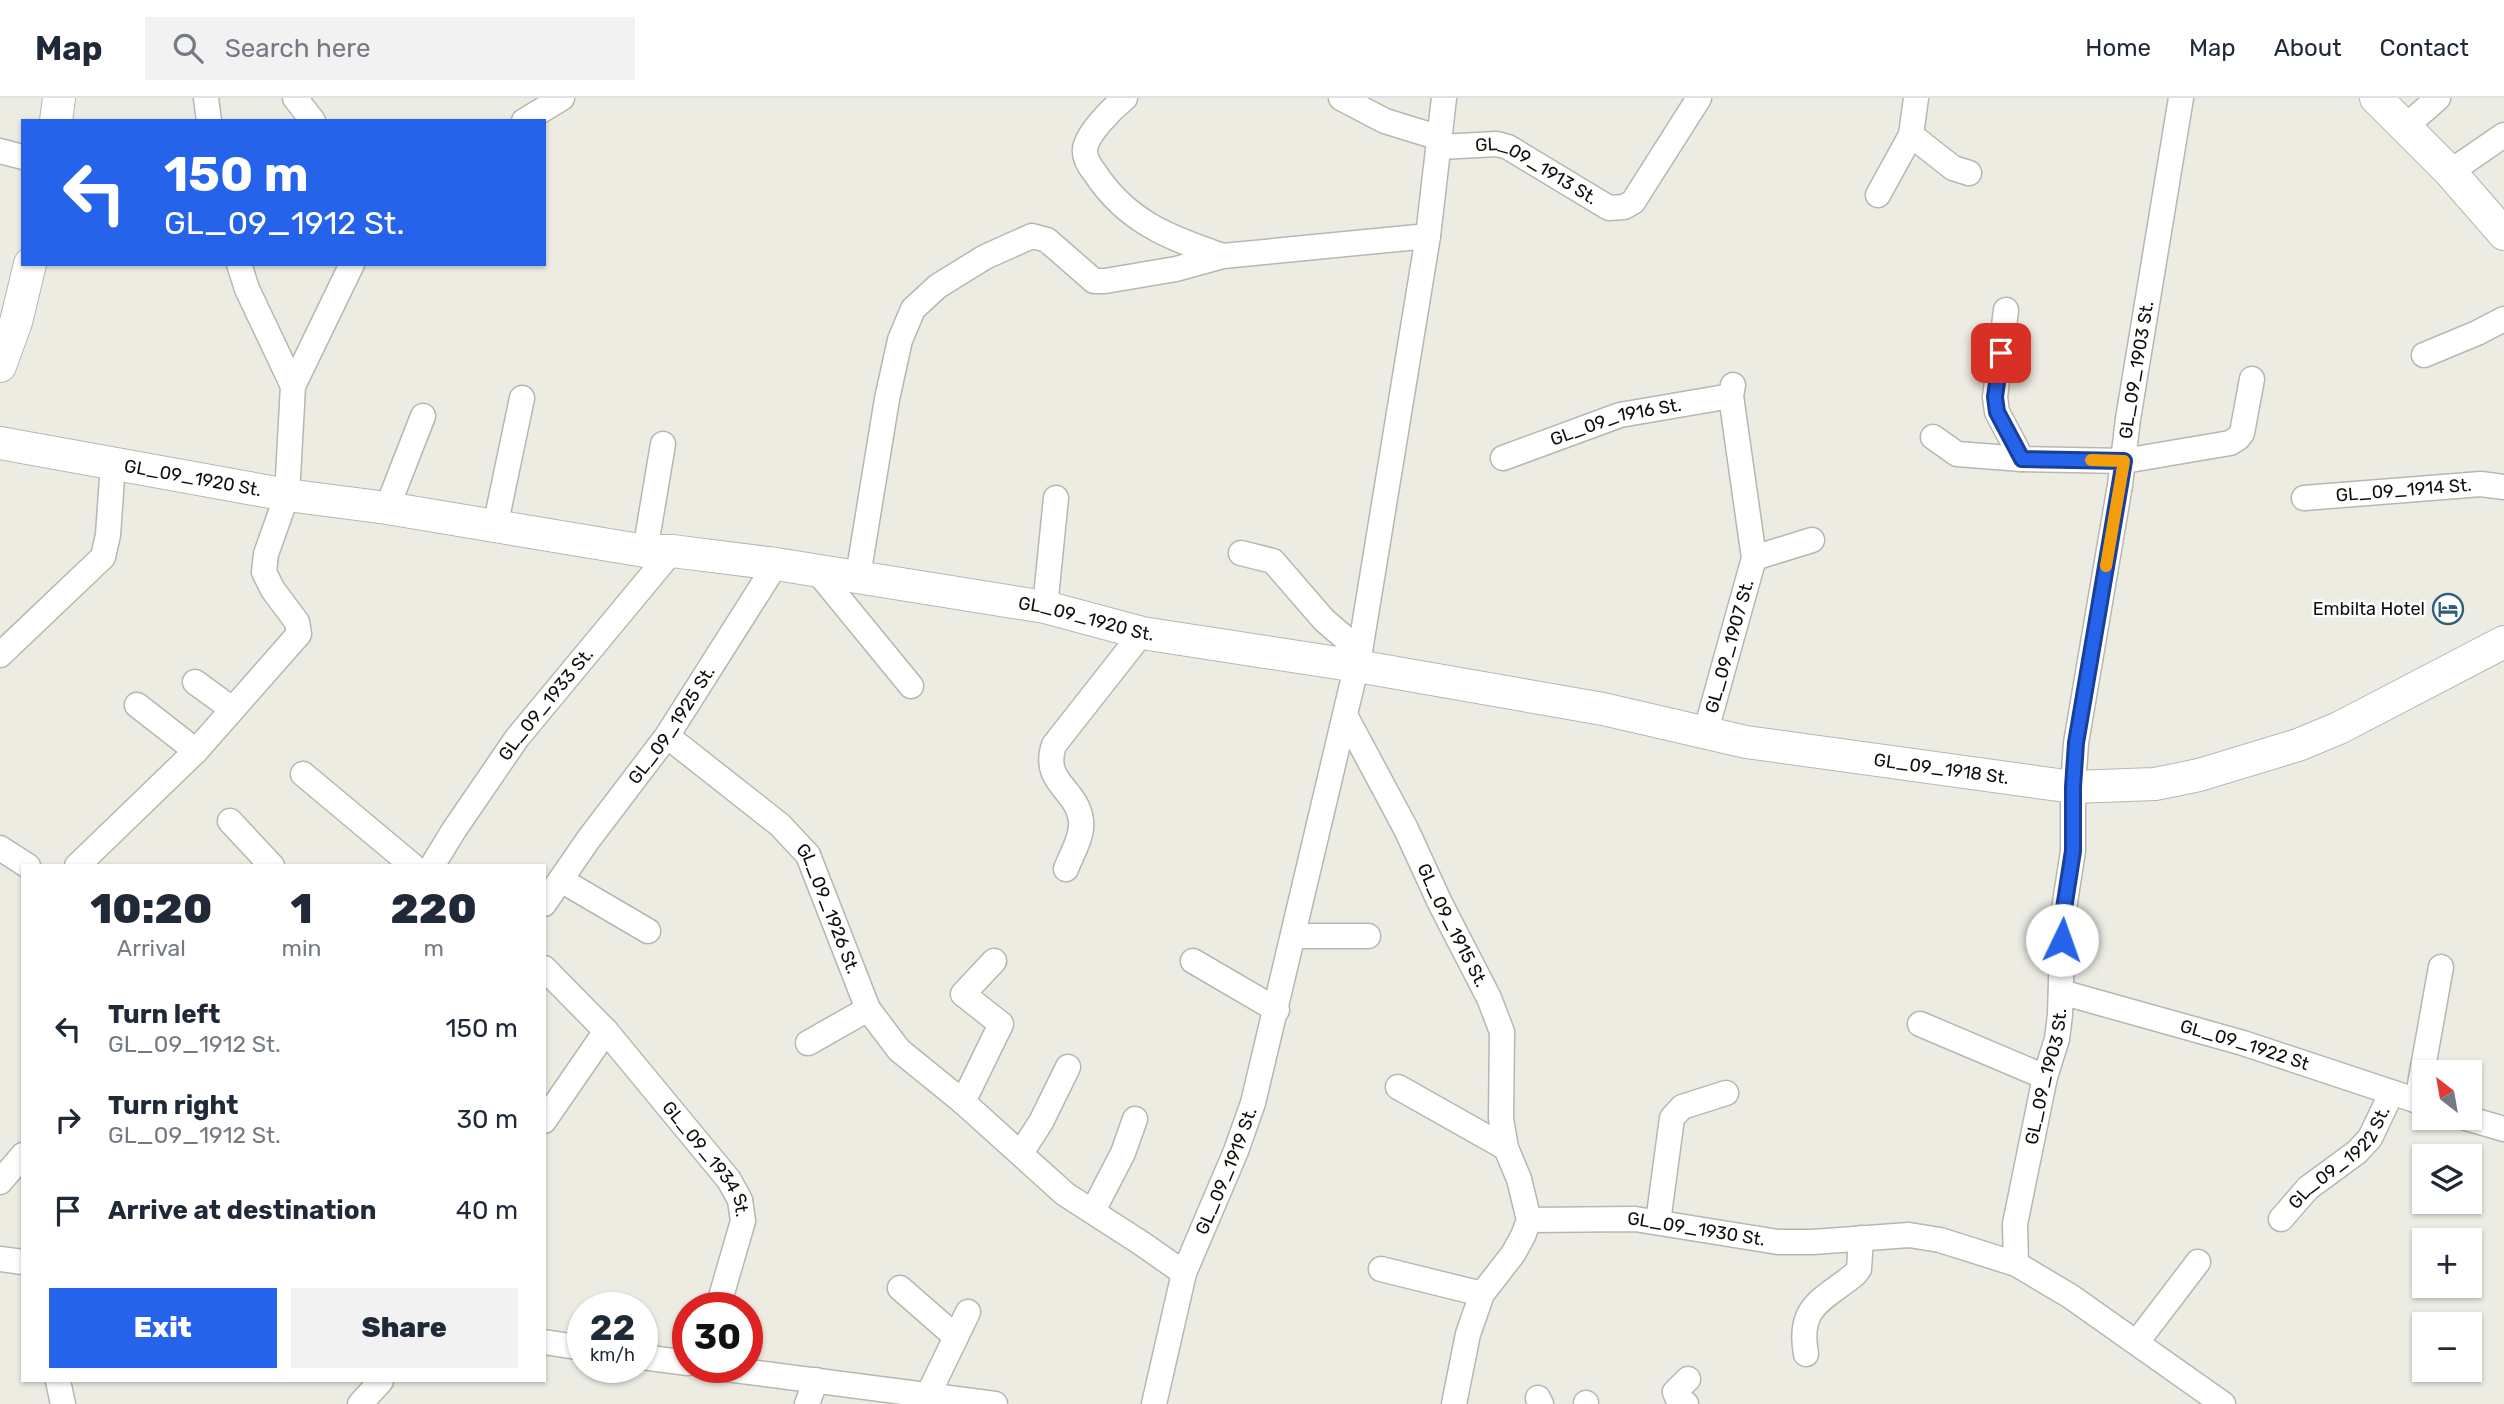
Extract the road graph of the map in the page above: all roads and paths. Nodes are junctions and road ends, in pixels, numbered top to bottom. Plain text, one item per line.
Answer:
1 (59, 98) edge
2 (206, 98) edge
3 (295, 98) edge
4 (562, 98) edge
5 (1125, 98) edge
6 (1340, 98) edge
7 (1444, 98) edge
8 (1916, 98) edge
9 (2181, 98) edge
10 (2376, 98) edge
11 (2438, 98) edge
12 (1696, 99) edge
13 (55, 119) edge
14 (209, 119) edge
15 (311, 119) edge
16 (527, 119) edge
17 (2405, 127) junction
18 (1911, 135) junction
19 (2504, 135) edge
20 (1440, 142) junction
21 (0, 151) edge
22 (21, 156) edge
23 (2450, 172) junction
24 (1969, 173) dead end
25 (1878, 195) dead end
26 (2504, 234) edge
27 (1428, 236) junction
28 (1223, 256) junction
29 (30, 266) edge
30 (240, 266) edge
31 (351, 266) edge
32 (2006, 310) dead end
33 (2504, 319) edge
34 (2424, 355) dead end
35 (0, 366) edge
36 (2252, 379) dead end
37 (293, 386) junction
38 (1732, 390) joint
39 (522, 398) dead end
40 (423, 416) dead end
41 (1933, 437) dead end
42 (0, 443) edge
43 (663, 444) dead end
44 (1503, 458) dead end
45 (2022, 459) junction
46 (2124, 461) junction
47 (113, 464) junction
48 (2504, 486) edge
49 (287, 495) junction
50 (1056, 498) dead end
51 (2304, 498) dead end
52 (387, 508) junction
53 (495, 527) junction
54 (1812, 540) dead end
55 (658, 551) junction
56 (1241, 553) dead end
57 (1754, 558) junction
58 (776, 564) junction
59 (816, 570) junction
60 (858, 576) junction
61 (1045, 607) junction
62 (1142, 633) junction
63 (2504, 642) edge
64 (0, 654) edge
65 (1359, 659) junction
66 (195, 682) dead end
67 (911, 686) dead end
68 (137, 705) dead end
69 (232, 709) junction
70 (1346, 717) junction
71 (1705, 734) junction
72 (667, 736) junction
73 (196, 751) junction
74 (303, 774) dead end
75 (2073, 787) junction
76 (230, 821) dead end
77 (0, 848) edge
78 (25, 864) edge
79 (79, 864) edge
80 (270, 864) edge
81 (410, 864) edge
82 (433, 864) edge
83 (1066, 869) dead end
84 (561, 880) junction
85 (546, 901) edge
86 (648, 931) dead end
87 (1294, 936) junction
88 (1368, 936) dead end
89 (994, 961) dead end
90 (1193, 961) dead end
91 (2441, 967) dead end
92 (546, 970) edge
93 (2061, 992) junction
94 (868, 1009) junction
95 (1277, 1010) junction
96 (1920, 1024) dead end
97 (606, 1031) junction
98 (808, 1043) dead end
99 (2427, 1060) edge
100 (1068, 1067) dead end
101 (2046, 1077) junction
102 (1398, 1087) dead end
103 (1726, 1093) dead end
104 (2391, 1094) junction
105 (2412, 1100) edge
106 (963, 1102) junction
107 (546, 1118) edge
108 (1135, 1119) dead end
109 (2482, 1123) edge
110 (2504, 1129) edge
111 (1506, 1148) junction
112 (1021, 1153) junction
113 (21, 1157) edge
114 (0, 1182) edge
115 (1093, 1211) junction
116 (2281, 1219) dead end
117 (1529, 1220) junction
118 (1658, 1222) junction
119 (1861, 1238) junction
120 (0, 1259) edge
121 (21, 1262) edge
122 (2198, 1262) dead end
123 (2015, 1264) junction
124 (1381, 1269) dead end
125 (1184, 1273) junction
126 (900, 1288) dead end
127 (722, 1292) edge
128 (1482, 1294) junction
129 (968, 1312) dead end
130 (956, 1337) junction
131 (546, 1342) edge
132 (2137, 1342) junction
133 (567, 1346) edge
134 (1807, 1354) dead end
135 (763, 1373) edge
136 (1688, 1379) dead end
137 (816, 1380) junction
138 (58, 1382) edge
139 (380, 1382) edge
140 (928, 1395) junction
141 (63, 1404) edge
142 (360, 1404) edge
143 (807, 1404) edge
144 (995, 1404) edge
145 (1154, 1404) edge
146 (1454, 1404) edge
147 (1686, 1404) edge
148 (2223, 1404) edge

1 - 13 main road
2 - 14 street
3 - 15 street
4 - 16 street
5 - 28 street
6 - 20 street
7 - 20 street, GL_09_1919 St.
8 - 18 street
9 - 46 street, GL_09_1903 St.
10 - 17 main road
11 - 17 street
12 - 20 street, GL_09_1913 St.
17 - 23 main road
18 - 24 street
18 - 25 street
19 - 23 street
20 - 27 street, GL_09_1919 St.
21 - 22 street
23 - 26 main road
27 - 28 street
27 - 65 street, GL_09_1919 St.
28 - 60 street
29 - 35 main road
30 - 37 street
31 - 37 street
32 - 45 street
33 - 34 street
36 - 46 street
37 - 49 street
38 - 44 street, GL_09_1916 St.
38 - 57 street, GL_09_1907 St.
39 - 53 street
40 - 52 street
41 - 45 street
42 - 47 main road, GL_09_1920 St.
43 - 55 street
45 - 46 street
46 - 75 street, GL_09_1903 St.
47 - 49 main road, GL_09_1920 St.
47 - 64 street
48 - 51 street, GL_09_1914 St.
49 - 52 main road, GL_09_1920 St.
49 - 69 street
50 - 61 street
52 - 53 main road, GL_09_1920 St.
53 - 55 main road, GL_09_1920 St.
54 - 57 street, GL_09_1907 St.
55 - 58 main road, GL_09_1920 St.
55 - 82 street, GL_09_1933 St.
56 - 65 street
57 - 71 street, GL_09_1907 St.
58 - 59 main road, GL_09_1920 St.
58 - 72 street, GL_09_1925 St.
59 - 60 main road, GL_09_1920 St.
59 - 67 street
60 - 61 main road, GL_09_1920 St.
61 - 62 main road, GL_09_1920 St.
62 - 65 main road, GL_09_1920 St.
62 - 83 street
63 - 75 main road, GL_09_1918 St.
65 - 70 street, GL_09_1919 St.
65 - 71 main road, GL_09_1918 St.
66 - 69 street
68 - 73 street
69 - 73 street
70 - 87 street, GL_09_1919 St.
70 - 111 street, GL_09_1915 St.
71 - 75 main road, GL_09_1918 St.
72 - 84 street, GL_09_1925 St.
72 - 94 street, GL_09_1926 St.
73 - 79 street
74 - 81 street
75 - 93 street, GL_09_1903 St.
76 - 80 street
77 - 78 street
84 - 85 street, GL_09_1925 St.
84 - 86 street
87 - 88 street
87 - 95 street, GL_09_1919 St.
89 - 106 street
90 - 95 street
91 - 99 street
92 - 97 street, GL_09_1934 St.
93 - 101 street, GL_09_1903 St.
93 - 104 street, GL_09_1922 St
94 - 98 street
94 - 106 street, GL_09_1926 St.
95 - 125 street, GL_09_1919 St.
96 - 101 street
97 - 107 street
97 - 127 street, GL_09_1934 St.
100 - 112 street
101 - 123 street, GL_09_1903 St.
102 - 111 street
103 - 118 street
104 - 105 street, GL_09_1922 St
104 - 116 street, GL_09_1922 St.
106 - 112 street, GL_09_1926 St.
108 - 115 street
109 - 110 street
111 - 117 street, GL_09_1915 St.
112 - 115 street, GL_09_1926 St.
113 - 114 street
115 - 125 street, GL_09_1926 St.
117 - 118 street, GL_09_1930 St.
117 - 128 street
118 - 119 street, GL_09_1930 St.
119 - 123 street, GL_09_1930 St.
119 - 134 street
120 - 121 street
122 - 132 street
123 - 132 street, GL_09_1930 St.
124 - 128 street
125 - 145 street, GL_09_1919 St.
126 - 130 street
128 - 146 street
129 - 130 street
130 - 140 street
131 - 133 street
132 - 148 street, GL_09_1930 St.
135 - 137 street
136 - 147 street
137 - 140 street
137 - 143 street
138 - 141 street
139 - 142 street
140 - 144 street

